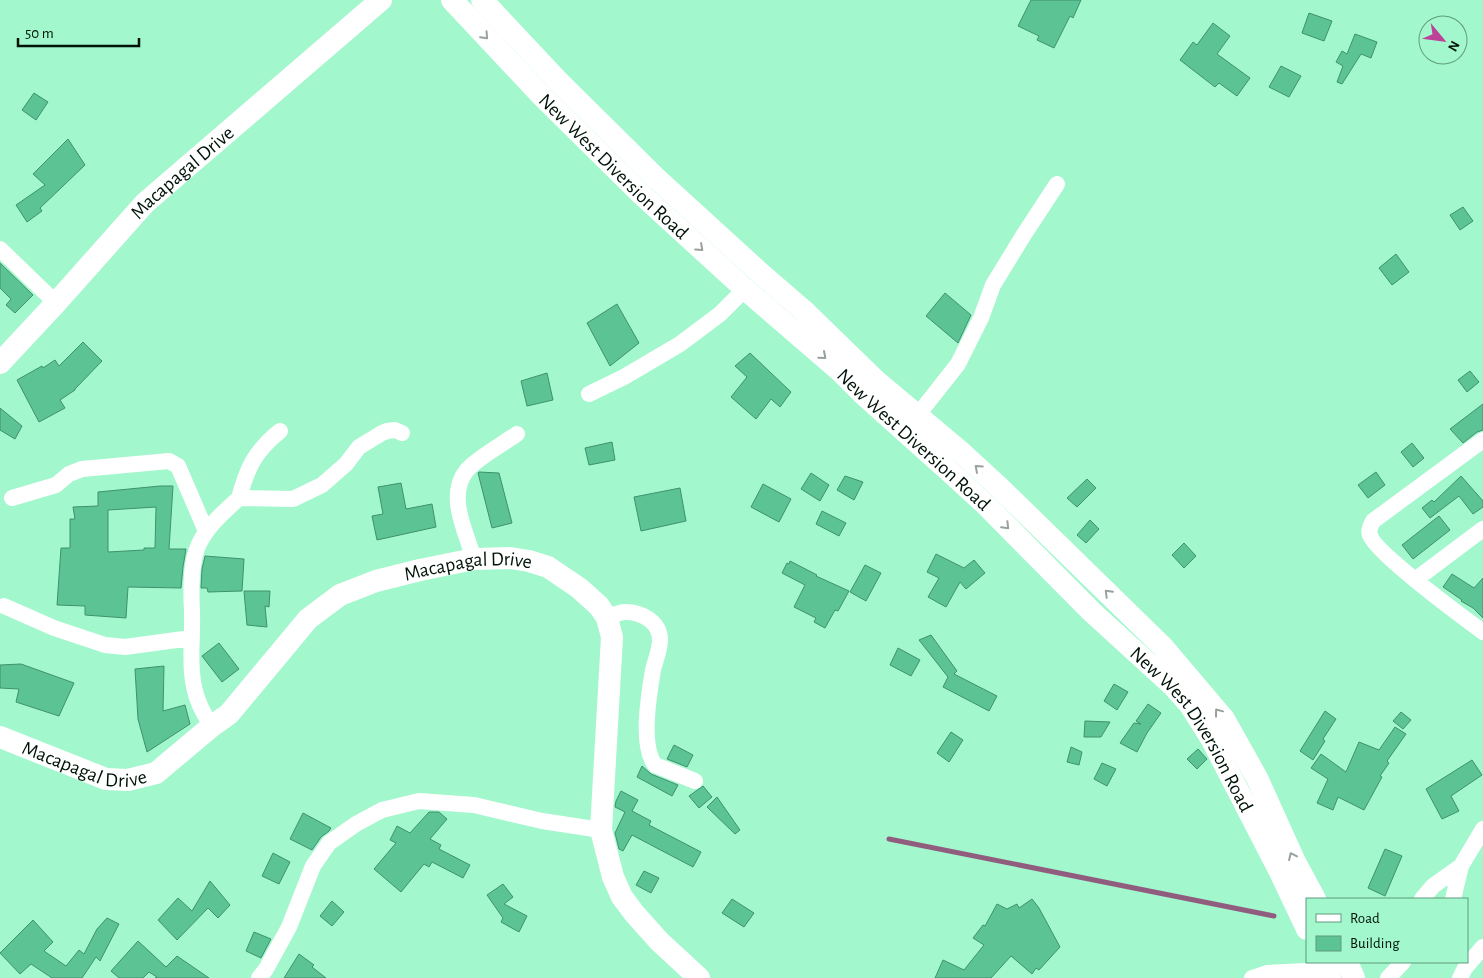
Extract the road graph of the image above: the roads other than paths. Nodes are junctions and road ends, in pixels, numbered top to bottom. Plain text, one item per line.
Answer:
1 (382, 0) edge
2 (452, 0) edge
3 (482, 0) edge
4 (1058, 184) dead end
5 (0, 249) edge
6 (745, 288) junction
7 (56, 303) junction
8 (0, 363) edge
9 (590, 394) dead end
10 (917, 416) junction
11 (280, 431) dead end
12 (402, 433) dead end
13 (517, 434) dead end
14 (1483, 440) edge
15 (12, 498) dead end
16 (239, 498) junction
17 (206, 531) junction
18 (1480, 536) edge
19 (474, 559) junction
20 (1415, 580) junction
21 (4, 606) dead end
22 (606, 618) junction
23 (1483, 632) edge
24 (191, 638) junction
25 (212, 726) junction
26 (0, 737) edge
27 (694, 781) dead end
28 (1483, 829) edge
29 (600, 830) junction
30 (1461, 866) junction
31 (1314, 898) edge
32 (1423, 898) edge
33 (1453, 898) edge
34 (1306, 928) edge
35 (1483, 947) edge
36 (1402, 963) edge
37 (1341, 968) edge
38 (259, 978) edge
39 (699, 978) edge
40 (1252, 978) edge
41 (1388, 978) edge
42 (1460, 978) edge

1 - 7 street, Macapagal Drive
2 -> 6 street, New West Diversion Road
3 - 10 street, New West Diversion Road
4 - 10 street
5 - 7 street
6 - 9 street
6 -> 34 street, New West Diversion Road
7 - 8 street, Macapagal Drive
31 -> 10 street, New West Diversion Road
11 - 16 street
12 - 16 street
13 - 19 street
14 - 20 street
15 - 17 street
16 - 17 street
17 - 24 street
18 - 20 street
19 - 22 street, Macapagal Drive
19 - 25 street, Macapagal Drive
20 - 23 street
21 - 24 street
22 - 27 street
22 - 29 street, Macapagal Drive
24 - 25 street
25 - 26 street, Macapagal Drive
28 - 30 street
29 - 38 street
29 - 39 street, Macapagal Drive
30 - 32 street
30 - 33 street
35 - 42 street
36 - 41 street
37 - 40 street

